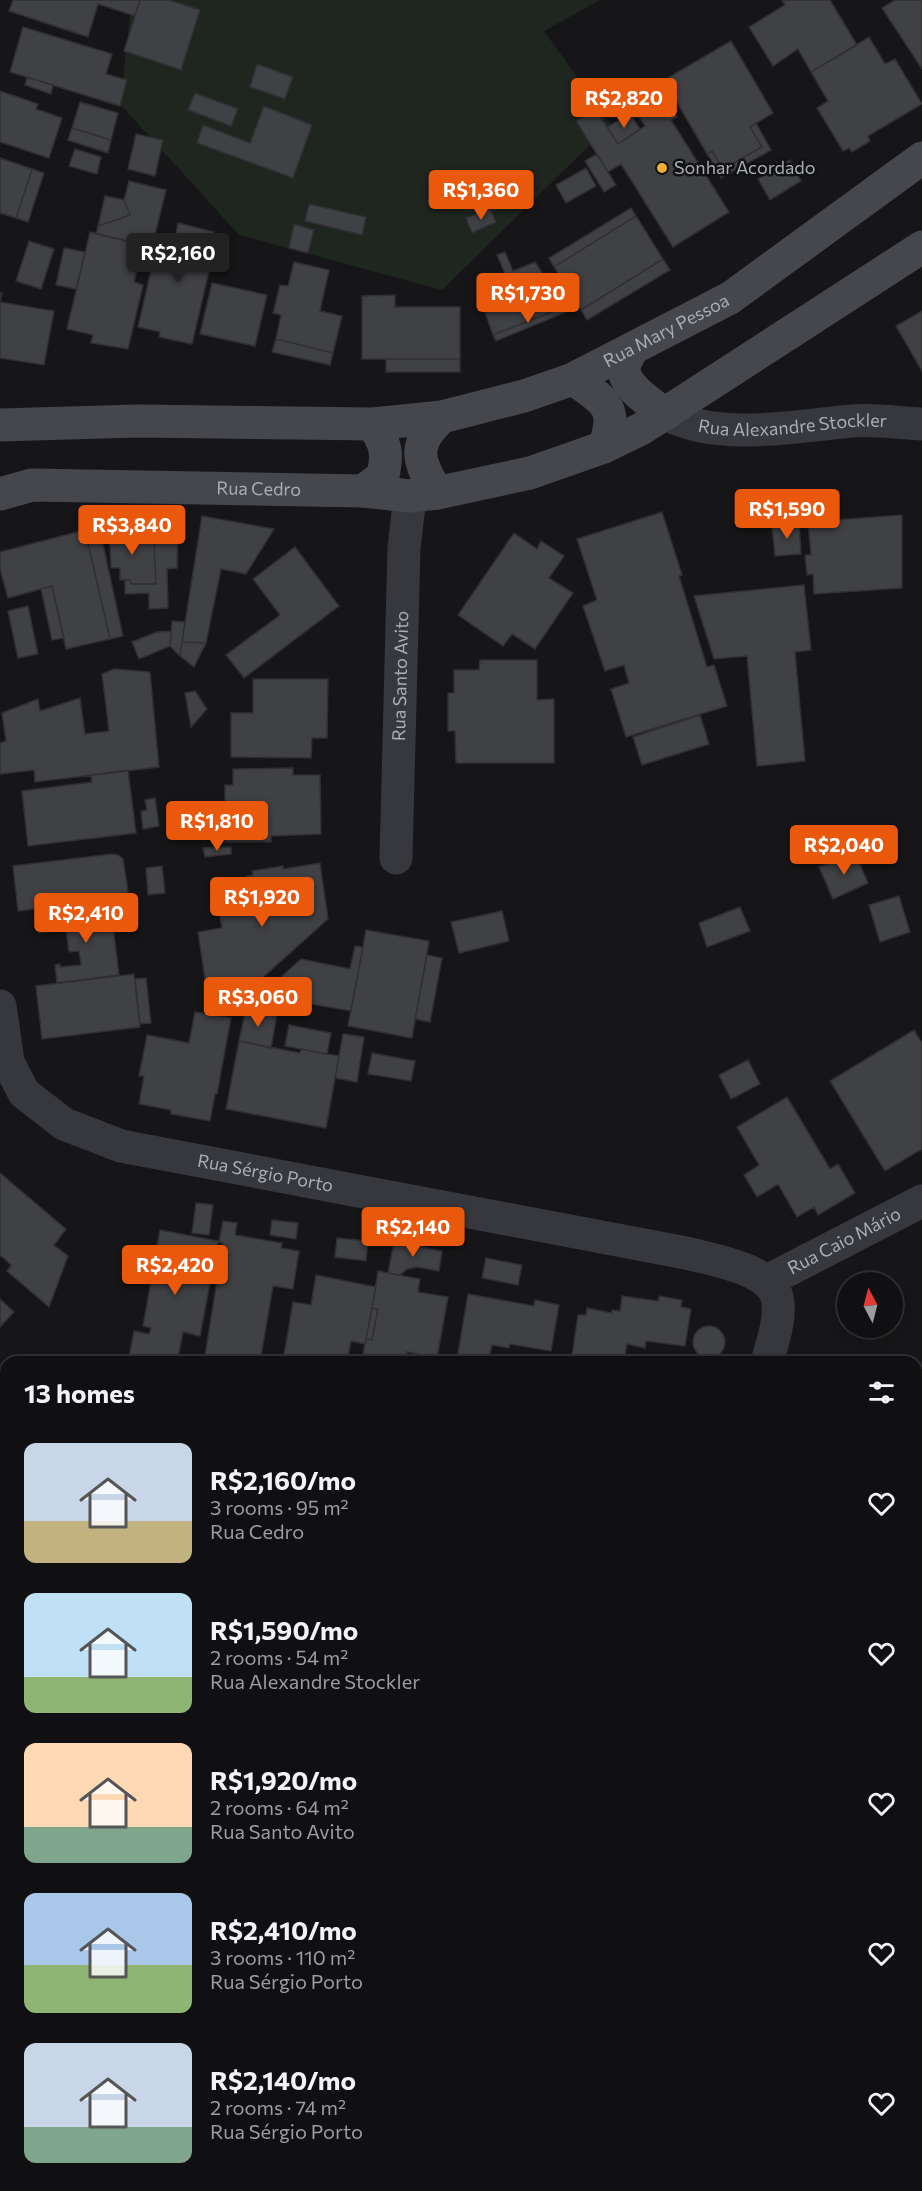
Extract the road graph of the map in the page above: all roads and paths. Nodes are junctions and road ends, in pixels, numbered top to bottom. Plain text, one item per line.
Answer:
1 (922, 158) edge
2 (922, 247) edge
3 (631, 350) junction
4 (573, 379) junction
5 (666, 414) junction
6 (442, 417) junction
7 (0, 424) edge
8 (373, 424) junction
9 (922, 424) edge
10 (604, 447) junction
11 (363, 491) junction
12 (0, 494) edge
13 (423, 494) junction
14 (396, 858) dead end
15 (0, 1006) edge
16 (922, 1201) edge
17 (767, 1281) junction
18 (769, 1356) edge

1 - 3 street, Rua Mary Pessoa
2 - 5 street
3 - 4 street, Rua Mary Pessoa
3 - 5 street
4 - 6 street, Rua Mary Pessoa
4 - 10 street
5 - 9 street, Rua Alexandre Stockler
5 - 10 street
6 - 8 street, Rua Mary Pessoa
6 - 13 street
7 - 8 street
8 - 11 street
10 - 13 street
11 - 12 street, Rua Cedro
11 - 13 street, Rua Cedro
13 - 14 street, Rua Santo Avito
15 - 17 street, Rua Sérgio Porto
16 - 17 street, Rua Caio Mário
17 - 18 street

